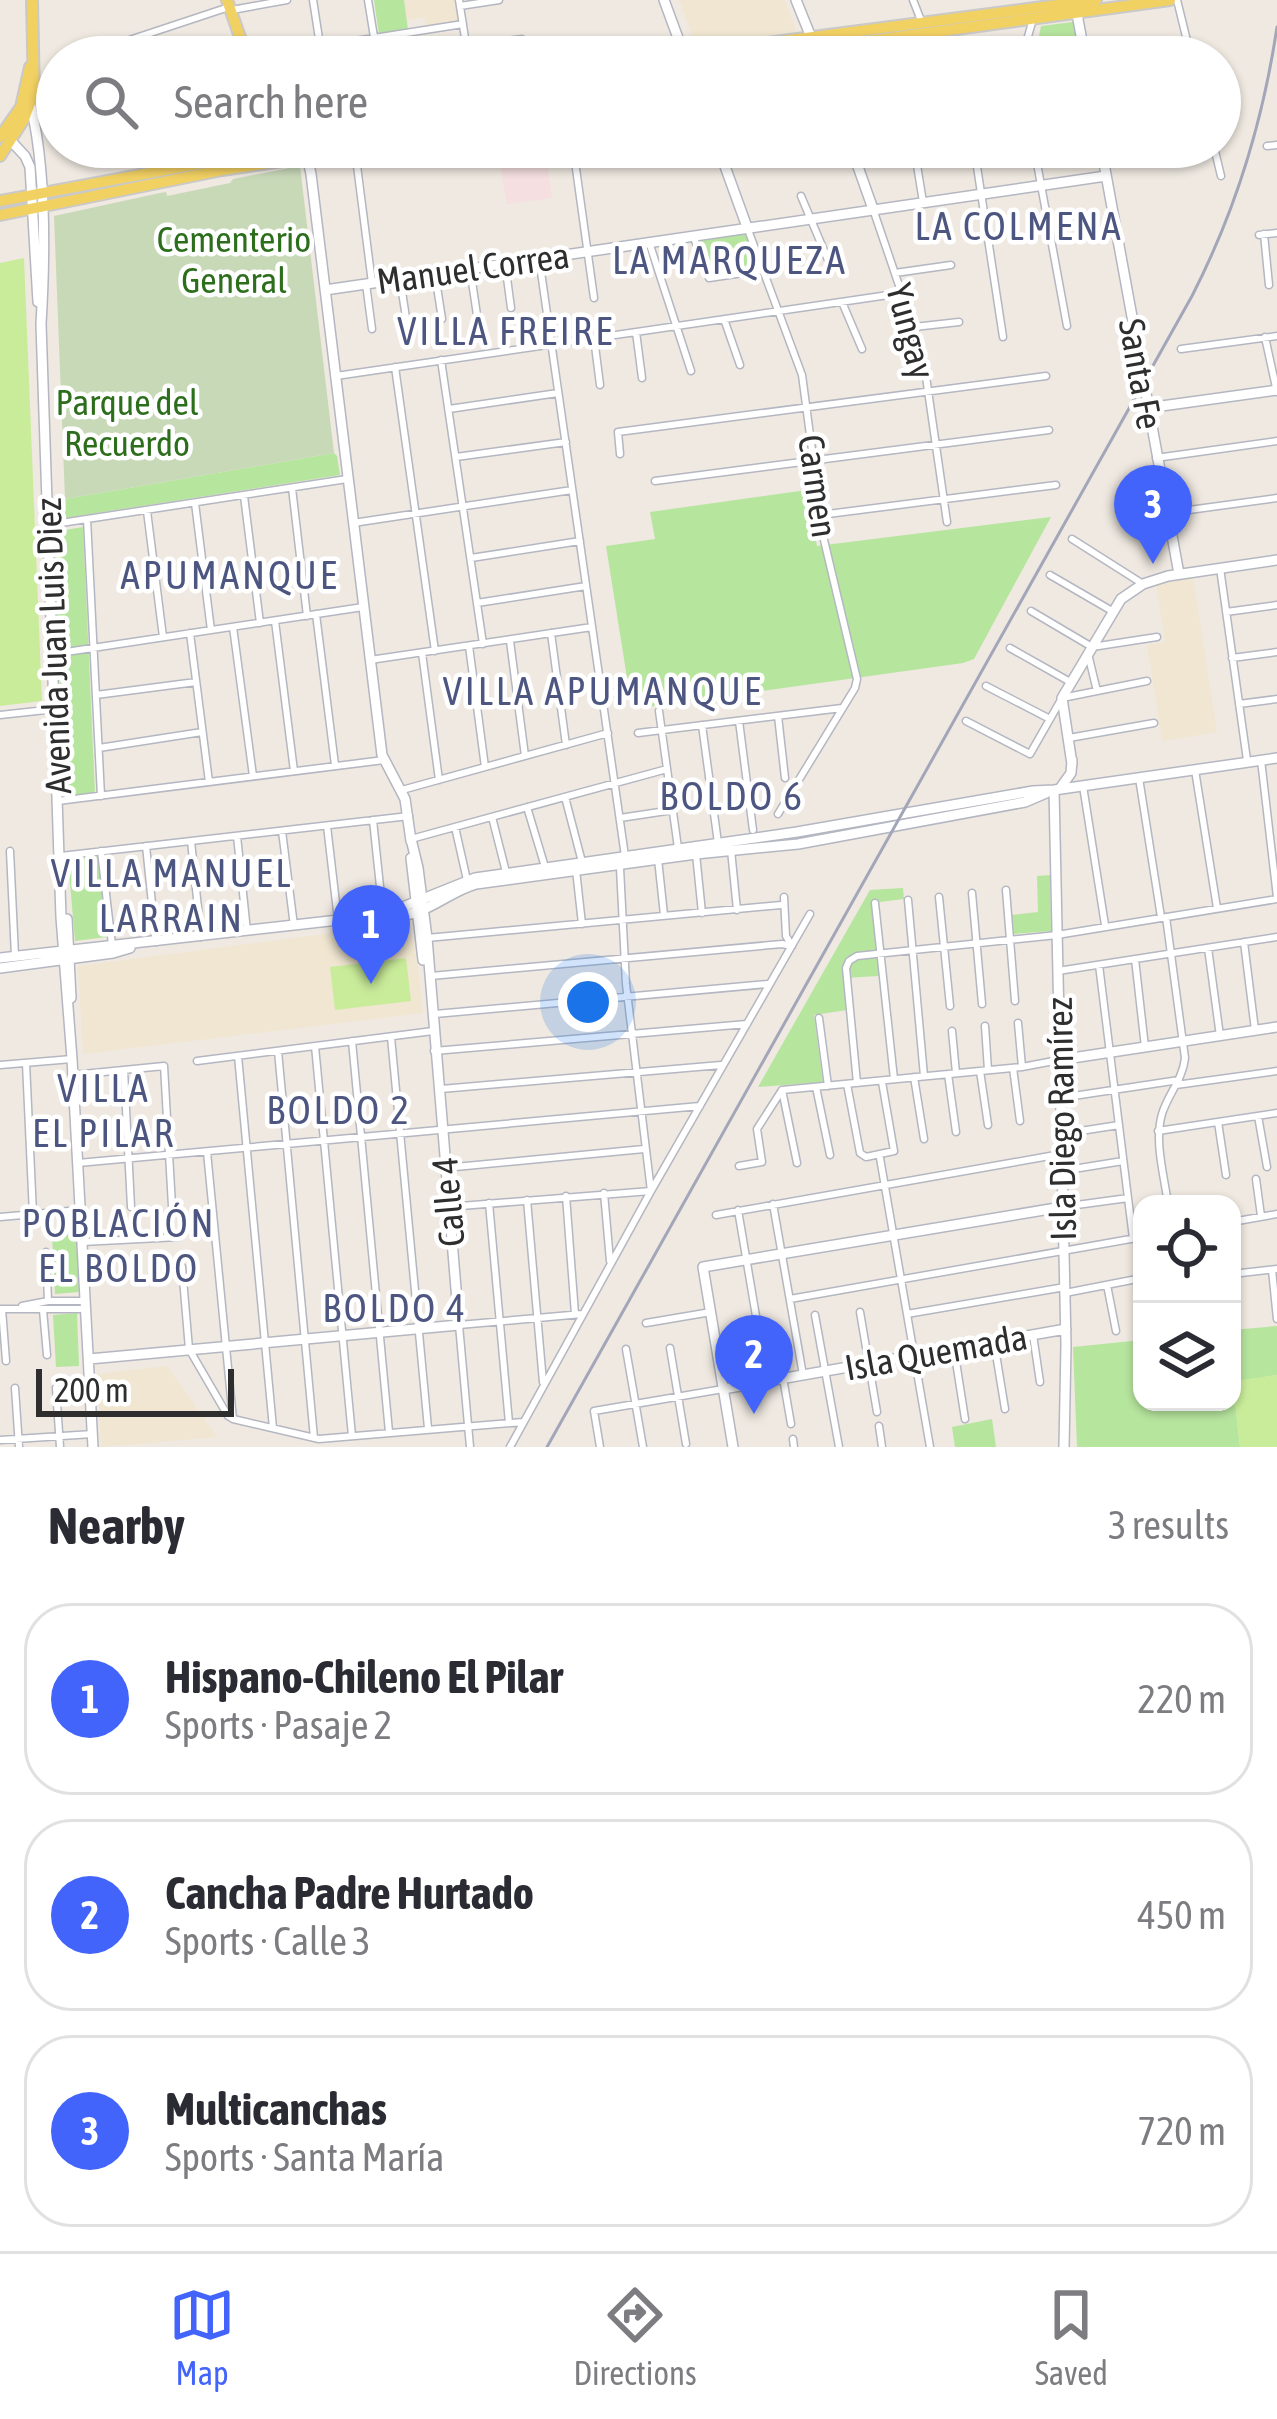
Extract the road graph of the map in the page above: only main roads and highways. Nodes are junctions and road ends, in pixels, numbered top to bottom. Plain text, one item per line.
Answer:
1 (32, 0) edge
2 (1092, 0) edge
3 (1166, 1) edge
4 (229, 6) edge
5 (1028, 9) edge
6 (1077, 14) junction
7 (241, 36) edge
8 (864, 36) edge
9 (876, 36) edge
10 (33, 58) junction
11 (5, 139) edge
12 (0, 156) edge
13 (175, 168) edge
14 (231, 168) edge
15 (0, 201) edge
16 (36, 201) junction
17 (0, 215) edge

1 - 10 main road
2 - 5 main road
2 - 6 main road
3 - 6 main road
4 - 7 main road
5 - 6 main road
5 - 8 main road
5 - 9 main road
10 - 11 main road
10 - 11 main road
11 - 12 main road
13 - 16 main road
14 - 16 main road
15 - 16 main road
16 - 17 main road

